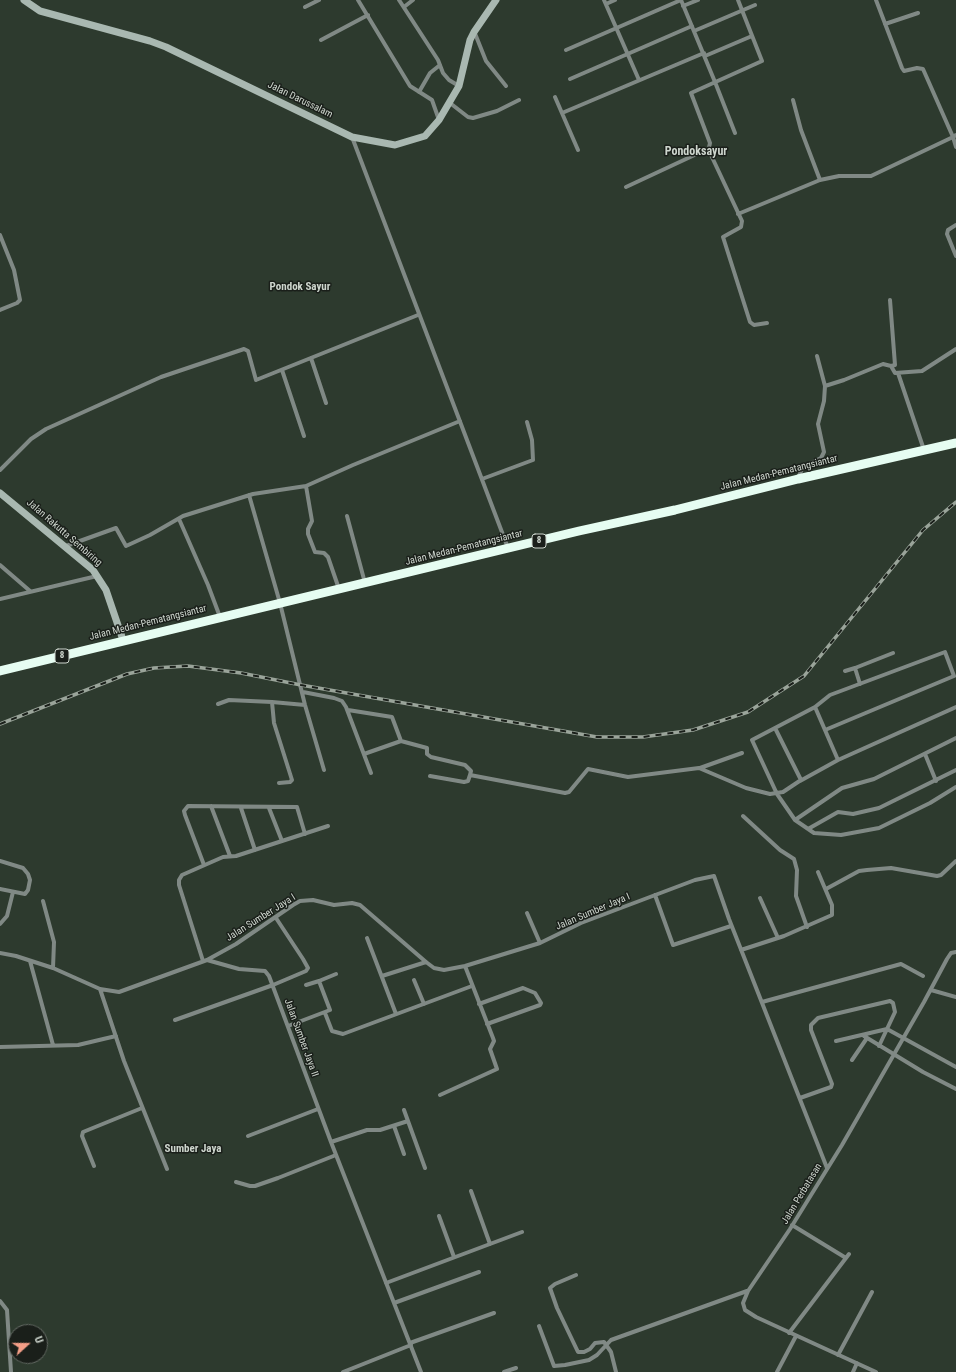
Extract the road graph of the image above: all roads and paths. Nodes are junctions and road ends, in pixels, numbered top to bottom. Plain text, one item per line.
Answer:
1 (24, 0) edge
2 (319, 0) edge
3 (358, 0) edge
4 (400, 0) edge
5 (413, 0) edge
6 (496, 0) edge
7 (615, 0) edge
8 (681, 0) edge
9 (698, 0) edge
10 (738, 0) edge
11 (876, 0) edge
12 (605, 2) edge
13 (755, 5) dead end
14 (683, 6) junction
15 (404, 7) junction
16 (305, 8) dead end
17 (742, 10) junction
18 (918, 13) dead end
19 (368, 15) junction
20 (885, 24) junction
21 (693, 28) junction
22 (616, 29) junction
23 (474, 31) junction
24 (752, 36) junction
25 (321, 40) dead end
26 (566, 50) dead end
27 (627, 54) junction
28 (704, 55) junction
29 (440, 65) junction
30 (570, 79) dead end
31 (639, 80) junction
32 (716, 82) junction
33 (459, 86) junction
34 (506, 86) dead end
35 (418, 92) junction
36 (554, 97) dead end
37 (519, 100) dead end
38 (793, 100) dead end
39 (450, 103) junction
40 (562, 113) junction
41 (439, 120) junction
42 (734, 133) dead end
43 (954, 136) edge
44 (352, 137) junction
45 (956, 147) edge
46 (578, 150) dead end
47 (708, 152) junction
48 (820, 180) junction
49 (626, 187) dead end
50 (738, 214) junction
51 (956, 226) edge
52 (0, 235) edge
53 (956, 256) edge
54 (890, 300) dead end
55 (0, 310) edge
56 (418, 315) junction
57 (767, 323) dead end
58 (956, 349) edge
59 (817, 356) dead end
60 (311, 358) junction
61 (891, 366) junction
62 (282, 370) junction
63 (898, 373) junction
64 (825, 386) junction
65 (326, 403) dead end
66 (460, 421) junction
67 (527, 422) dead end
68 (304, 436) dead end
69 (956, 443) edge
70 (924, 450) junction
71 (0, 470) edge
72 (482, 479) junction
73 (798, 479) junction
74 (306, 486) junction
75 (0, 493) edge
76 (249, 495) junction
77 (347, 516) dead end
78 (179, 519) junction
79 (66, 546) junction
80 (508, 548) junction
81 (0, 565) edge
82 (98, 576) junction
83 (365, 583) junction
84 (339, 590) junction
85 (30, 591) junction
86 (0, 598) edge
87 (280, 603) junction
88 (220, 616) junction
89 (123, 640) junction
90 (893, 654) dead end
91 (855, 668) junction
92 (0, 671) edge
93 (846, 672) dead end
94 (860, 684) junction
95 (303, 692) junction
96 (272, 702) junction
97 (218, 704) dead end
98 (305, 705) junction
99 (815, 707) junction
100 (956, 707) edge
101 (348, 710) junction
102 (775, 728) junction
103 (825, 730) junction
104 (956, 738) edge
105 (401, 741) junction
106 (742, 753) dead end
107 (364, 754) junction
108 (925, 754) junction
109 (838, 760) junction
110 (699, 768) junction
111 (324, 770) dead end
112 (956, 770) edge
113 (371, 773) dead end
114 (470, 775) junction
115 (430, 776) dead end
116 (800, 781) junction
117 (936, 781) junction
118 (279, 783) dead end
119 (956, 787) edge
120 (777, 794) junction
121 (211, 806) junction
122 (241, 808) junction
123 (269, 808) junction
124 (743, 816) dead end
125 (795, 820) junction
126 (328, 826) dead end
127 (808, 829) junction
128 (305, 834) junction
129 (282, 841) junction
130 (255, 850) junction
131 (230, 856) junction
132 (956, 860) edge
133 (0, 861) edge
134 (204, 865) junction
135 (818, 872) dead end
136 (0, 889) edge
137 (826, 889) junction
138 (13, 892) junction
139 (655, 895) junction
140 (760, 898) dead end
141 (43, 901) dead end
142 (527, 913) dead end
143 (276, 918) junction
144 (0, 924) edge
145 (731, 926) junction
146 (807, 927) junction
147 (367, 938) dead end
148 (778, 938) junction
149 (540, 943) junction
150 (741, 950) junction
151 (956, 952) edge
152 (0, 953) edge
153 (205, 960) junction
154 (30, 961) junction
155 (426, 962) junction
156 (465, 966) junction
157 (53, 968) junction
158 (336, 974) dead end
159 (382, 976) junction
160 (923, 976) dead end
161 (414, 980) dead end
162 (319, 981) junction
163 (273, 985) junction
164 (306, 985) dead end
165 (472, 986) junction
166 (100, 989) junction
167 (931, 990) junction
168 (956, 997) edge
169 (762, 1002) junction
170 (424, 1004) junction
171 (479, 1004) junction
172 (325, 1013) junction
173 (396, 1014) junction
174 (175, 1020) dead end
175 (487, 1024) junction
176 (288, 1026) junction
177 (887, 1029) junction
178 (116, 1036) junction
179 (865, 1037) junction
180 (903, 1037) junction
181 (836, 1041) dead end
182 (53, 1046) junction
183 (879, 1046) junction
184 (0, 1047) edge
185 (894, 1054) junction
186 (852, 1060) dead end
187 (956, 1067) edge
188 (956, 1089) edge
189 (440, 1095) dead end
190 (800, 1098) junction
191 (142, 1108) junction
192 (318, 1109) junction
193 (404, 1110) dead end
194 (408, 1121) junction
195 (394, 1126) junction
196 (248, 1136) dead end
197 (331, 1142) junction
198 (404, 1154) dead end
199 (336, 1155) junction
200 (94, 1166) dead end
201 (425, 1168) dead end
202 (827, 1168) junction
203 (167, 1169) dead end
204 (236, 1182) dead end
205 (471, 1191) dead end
206 (439, 1216) dead end
207 (792, 1225) junction
208 (522, 1232) dead end
209 (490, 1244) junction
210 (849, 1254) dead end
211 (454, 1257) junction
212 (846, 1258) junction
213 (479, 1272) dead end
214 (576, 1275) dead end
215 (386, 1282) junction
216 (748, 1291) junction
217 (872, 1292) dead end
218 (0, 1301) edge
219 (394, 1303) junction
220 (494, 1313) dead end
221 (539, 1326) dead end
222 (789, 1333) junction
223 (796, 1336) junction
224 (410, 1344) junction
225 (606, 1344) junction
226 (838, 1355) junction
227 (857, 1363) junction
228 (516, 1368) dead end
229 (11, 1372) edge
230 (343, 1372) edge
231 (421, 1372) edge
232 (504, 1372) edge
233 (616, 1372) edge
234 (777, 1372) edge
235 (853, 1372) edge
236 (876, 1372) edge

1 - 44 street, Jalan Darussalam
2 - 16 street
3 - 19 street
4 - 15 street
5 - 15 street
6 - 23 street, Jalan Darussalam
7 - 12 street
8 - 14 street
8 - 22 street
9 - 14 street
10 - 17 street
11 - 20 street
12 - 22 street
13 - 17 street
14 - 21 street
15 - 29 street
17 - 21 street
17 - 24 street
18 - 20 street
19 - 25 street
19 - 35 street
20 - 43 street
21 - 27 street
21 - 28 street
22 - 26 street
22 - 27 street
23 - 33 street, Jalan Darussalam
23 - 34 street
24 - 28 street
24 - 32 street
27 - 30 street
27 - 31 street
28 - 31 street
28 - 32 street
29 - 33 street
29 - 35 street
31 - 40 street
32 - 42 street
32 - 47 street
33 - 39 street, Jalan Darussalam
35 - 41 street
36 - 40 street
37 - 39 street
38 - 48 street
39 - 41 street, Jalan Darussalam
40 - 46 street
41 - 44 street, Jalan Darussalam
43 - 45 street
43 - 48 street
44 - 56 street
47 - 49 street
47 - 50 street
48 - 50 street
50 - 57 street
51 - 53 street
52 - 55 street
54 - 61 street
56 - 60 street
56 - 66 street
58 - 63 street
59 - 64 street
60 - 62 street
60 - 65 street
61 - 63 street
61 - 64 street
62 - 68 street
62 - 71 street
63 - 70 street
64 - 73 street
66 - 72 street
66 - 74 street
67 - 72 street
69 - 70 highway, Jalan Medan-Pematangsiantar / 8
70 - 73 highway, Jalan Medan-Pematangsiantar / 8
72 - 80 street
73 - 80 highway, Jalan Medan-Pematangsiantar / 8
74 - 76 street
74 - 84 street
75 - 79 street, Jalan Rakutta Sembiring
76 - 78 street
76 - 87 street
77 - 83 street
78 - 79 street
78 - 88 street
79 - 82 street, Jalan Rakutta Sembiring
80 - 83 highway, Jalan Medan-Pematangsiantar / 8
81 - 85 street
82 - 85 street
82 - 89 street, Jalan Rakutta Sembiring
83 - 84 highway, Jalan Medan-Pematangsiantar / 8
84 - 87 highway, Jalan Medan-Pematangsiantar / 8
85 - 86 street
87 - 88 highway, Jalan Medan-Pematangsiantar / 8
87 - 95 street
88 - 89 highway, Jalan Medan-Pematangsiantar / 8
89 - 92 highway, Jalan Medan-Pematangsiantar / 8
90 - 91 street
91 - 93 street
91 - 94 street
94 - 99 street
94 - 103 street
95 - 98 street
95 - 101 street
96 - 97 street
96 - 98 street
96 - 118 street
98 - 111 street
99 - 102 street
99 - 103 street
100 - 109 street
101 - 105 street
101 - 107 street
102 - 116 street
102 - 120 street
103 - 109 street
104 - 108 street
105 - 107 street
105 - 114 street
106 - 110 street
107 - 113 street
108 - 117 street
108 - 125 street
109 - 116 street
110 - 114 street
110 - 120 street
112 - 117 street
114 - 115 street
116 - 120 street
117 - 127 street
119 - 127 street
120 - 125 street
121 - 122 street
121 - 131 street
121 - 134 street
122 - 123 street
122 - 130 street
123 - 128 street
123 - 129 street
124 - 146 street
125 - 127 street
126 - 128 street
128 - 129 street
129 - 130 street
130 - 131 street
131 - 134 street
132 - 137 street
133 - 138 street
134 - 153 street
135 - 137 street
136 - 138 street
137 - 146 street
138 - 144 street
139 - 145 street
139 - 145 street, Jalan Sumber Jaya I
139 - 149 street, Jalan Sumber Jaya I
140 - 148 street
141 - 157 street
142 - 149 street
143 - 153 street, Jalan Sumber Jaya I
143 - 155 street, Jalan Sumber Jaya I
143 - 163 street
145 - 150 street, Jalan Sumber Jaya I
146 - 148 street
147 - 159 street
148 - 150 street
149 - 156 street, Jalan Sumber Jaya I
150 - 169 street, Jalan Sumber Jaya I
151 - 167 street, Jalan Perbatasan
152 - 154 street
153 - 163 street, Jalan Sumber Jaya II
153 - 166 street
154 - 157 street
154 - 182 street
155 - 156 street, Jalan Sumber Jaya I
155 - 159 street
156 - 165 street
157 - 166 street
158 - 162 street
159 - 173 street
160 - 169 street
161 - 170 street
162 - 164 street
162 - 172 street
163 - 174 street
163 - 176 street, Jalan Sumber Jaya II
165 - 170 street
165 - 171 street
166 - 178 street
167 - 168 street
167 - 180 street, Jalan Perbatasan
169 - 190 street, Jalan Sumber Jaya I
170 - 173 street
171 - 175 street
171 - 175 street
172 - 173 street
172 - 176 street
175 - 189 street
176 - 192 street, Jalan Sumber Jaya II
177 - 179 street
177 - 180 street
177 - 183 street
177 - 190 street
178 - 182 street
178 - 191 street
179 - 181 street
179 - 183 street
179 - 186 street
180 - 185 street, Jalan Perbatasan
180 - 187 street
182 - 184 street
183 - 185 street
185 - 188 street
185 - 202 street, Jalan Perbatasan
190 - 202 street, Jalan Sumber Jaya I
191 - 200 street
191 - 203 street
192 - 196 street
192 - 197 street, Jalan Sumber Jaya II
193 - 194 street
194 - 195 street
194 - 201 street
195 - 197 street
195 - 198 street
197 - 199 street, Jalan Sumber Jaya II
199 - 204 street
199 - 215 street, Jalan Sumber Jaya II
202 - 207 street, Jalan Perbatasan
205 - 209 street
206 - 211 street
207 - 212 street
207 - 216 street, Jalan Perbatasan
208 - 209 street
209 - 211 street
210 - 212 street
211 - 215 street
212 - 222 street
213 - 219 street
214 - 225 street
215 - 219 street, Jalan Sumber Jaya II
216 - 222 street, Jalan Perbatasan
216 - 225 street
217 - 226 street
218 - 229 street
219 - 224 street, Jalan Sumber Jaya II
220 - 224 street
221 - 225 street
222 - 223 street, Jalan Perbatasan
223 - 226 street, Jalan Perbatasan
223 - 234 street
224 - 230 street
224 - 231 street, Jalan Sumber Jaya II
225 - 233 street
226 - 227 street, Jalan Perbatasan
227 - 235 street
227 - 236 street, Jalan Perbatasan
228 - 232 street

